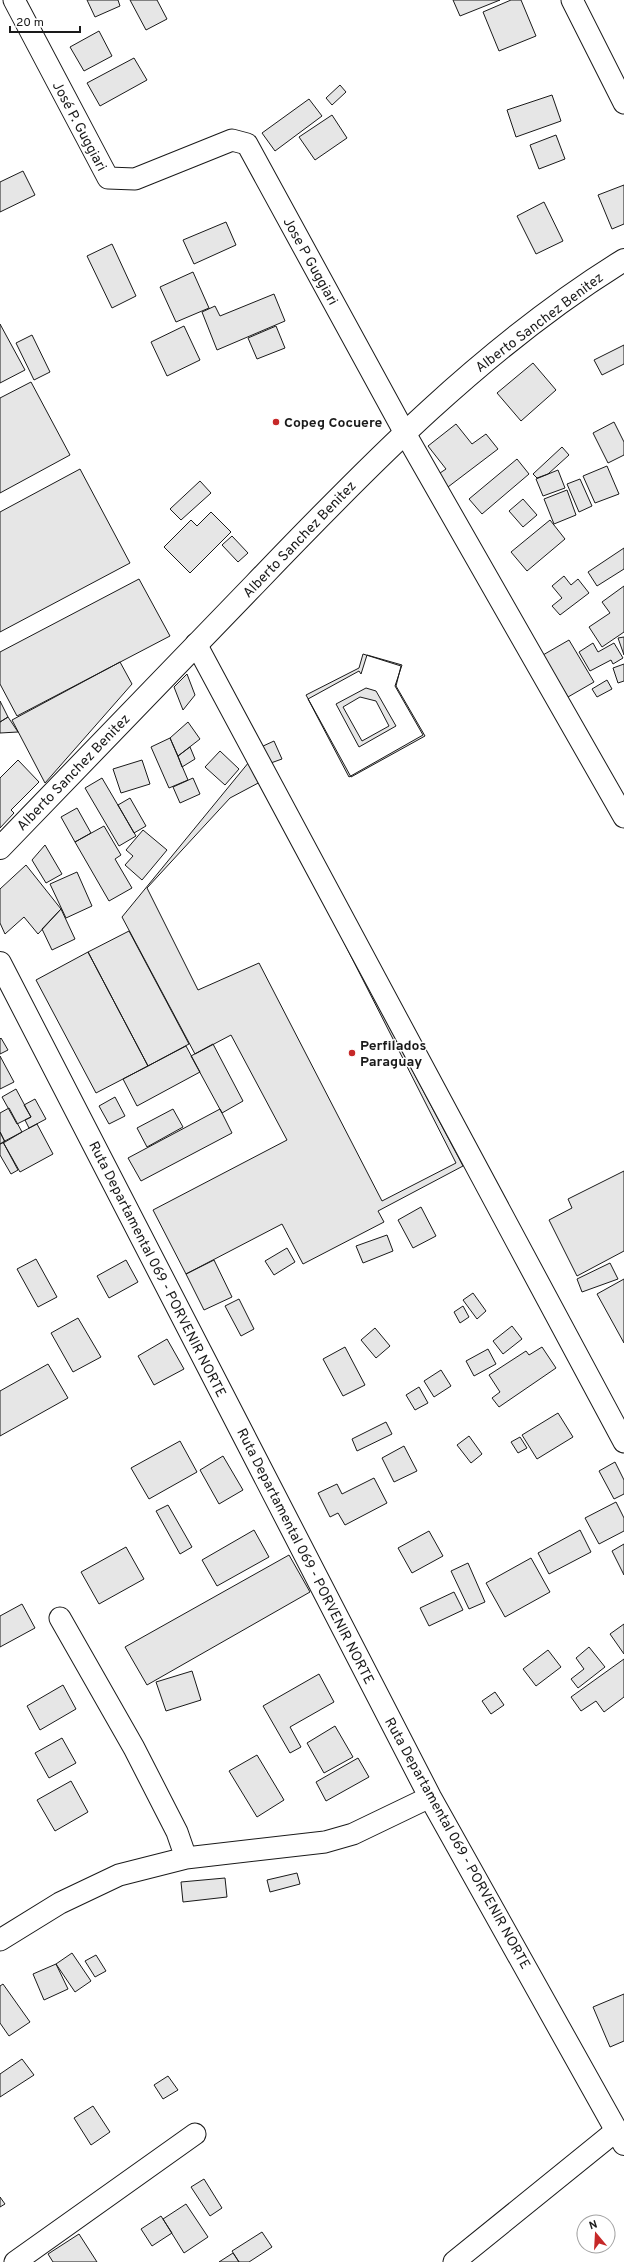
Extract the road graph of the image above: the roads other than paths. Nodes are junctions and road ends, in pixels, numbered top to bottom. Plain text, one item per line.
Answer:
1 (14, 0) edge
2 (572, 0) edge
3 (624, 103) edge
4 (187, 158) joint
5 (624, 260) edge
6 (406, 434) junction
7 (196, 644) junction
8 (624, 817) edge
9 (0, 848) edge
10 (0, 963) edge
11 (624, 1442) edge
12 (60, 1618) dead end
13 (430, 1796) junction
14 (186, 1858) junction
15 (0, 1940) edge
16 (194, 2134) dead end
17 (621, 2137) edge
18 (16, 2262) edge
19 (454, 2262) edge

1 - 4 street, José P. Guggiari
2 - 3 street
4 - 6 street, Jose P Guggiari
5 - 6 main road, Alberto Sanchez Benitez
6 - 7 main road, Alberto Sanchez Benitez
6 - 8 street, Jose P Guggiari
7 - 9 main road, Alberto Sanchez Benitez
7 - 11 street
10 - 13 main road, Ruta Departamental 069 - PORVENIR NORTE
12 - 14 street
13 - 14 street
13 - 17 main road, Ruta Departamental 069 - PORVENIR NORTE
14 - 15 street
16 - 18 street
17 - 19 street

